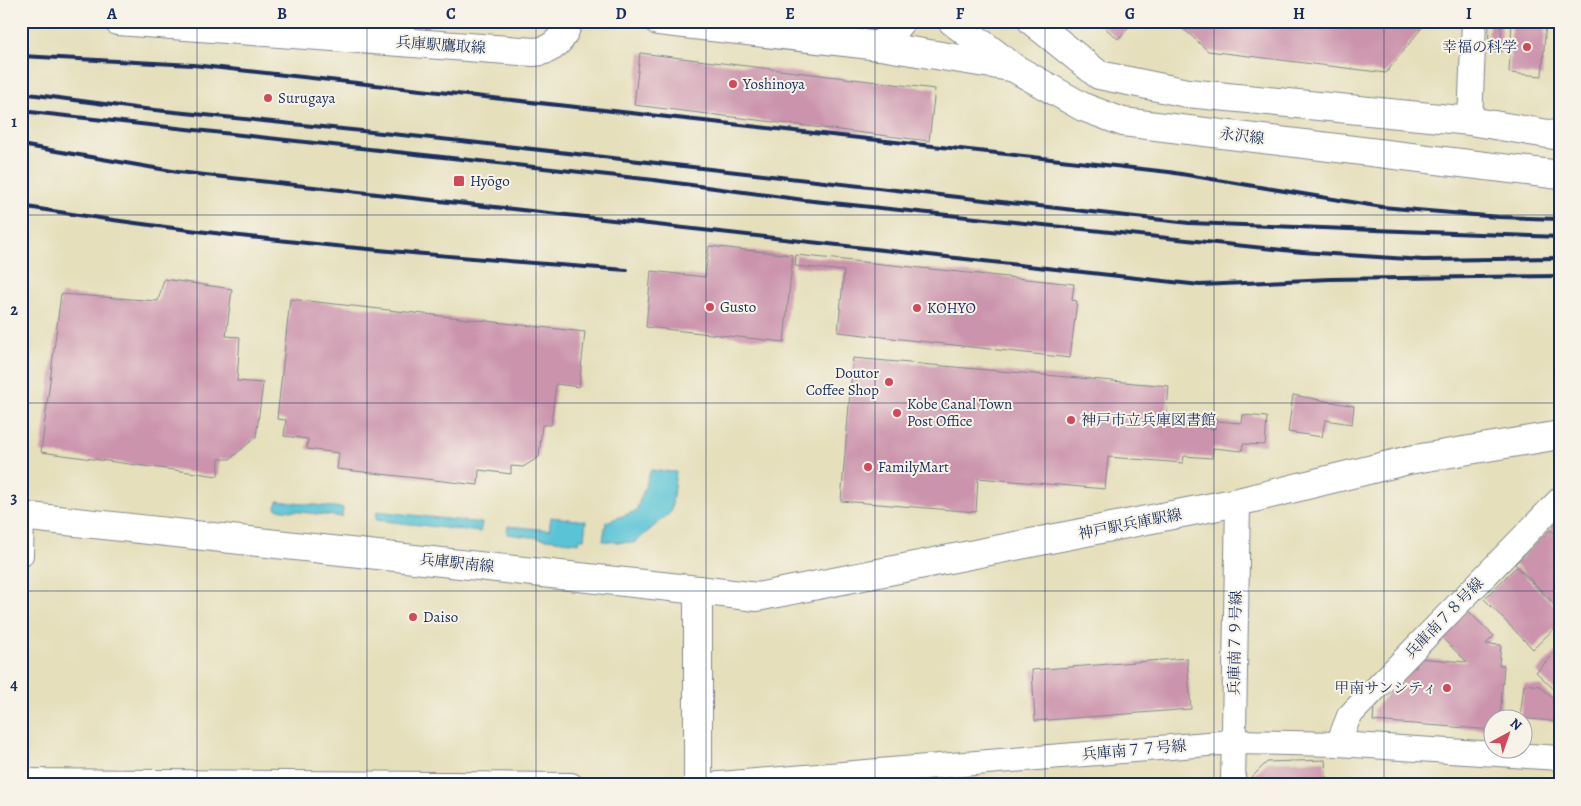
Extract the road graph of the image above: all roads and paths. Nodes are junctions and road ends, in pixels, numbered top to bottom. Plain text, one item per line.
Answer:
1 (118, 21) edge
2 (568, 21) edge
3 (658, 21) edge
4 (901, 21) edge
5 (952, 21) edge
6 (1032, 21) edge
7 (1474, 21) edge
8 (200, 24) edge
9 (402, 31) edge
10 (880, 46) junction
11 (1014, 68) junction
12 (1470, 121) junction
13 (1560, 136) edge
14 (1560, 175) edge
15 (1560, 434) edge
16 (1560, 499) edge
17 (1238, 502) junction
18 (22, 515) edge
19 (21, 555) edge
20 (698, 590) junction
21 (1232, 742) junction
22 (1338, 744) junction
23 (1560, 758) edge
24 (21, 781) edge
25 (571, 785) edge
26 (698, 785) edge
27 (708, 785) edge
28 (1233, 785) edge

1 - 8 street, 兵庫駅鷹取線
2 - 9 street, 兵庫駅鷹取線
3 - 10 street
4 - 10 street
5 - 11 street, 永沢線
6 - 12 street
7 - 12 street
8 - 9 street, 兵庫駅鷹取線
10 - 11 street
11 - 14 street, 永沢線
12 - 13 street
15 - 17 street, 神戸駅兵庫駅線
16 - 22 street, 兵庫南７８号線
17 - 20 street, 神戸駅兵庫駅線
17 - 21 street, 兵庫南７９号線
18 - 19 street
18 - 20 street, 兵庫駅南線
20 - 26 street
21 - 22 street, 兵庫南７７号線
21 - 27 street, 兵庫南７７号線
21 - 28 street, 兵庫南７９号線
22 - 23 street, 兵庫南７７号線
24 - 25 street

